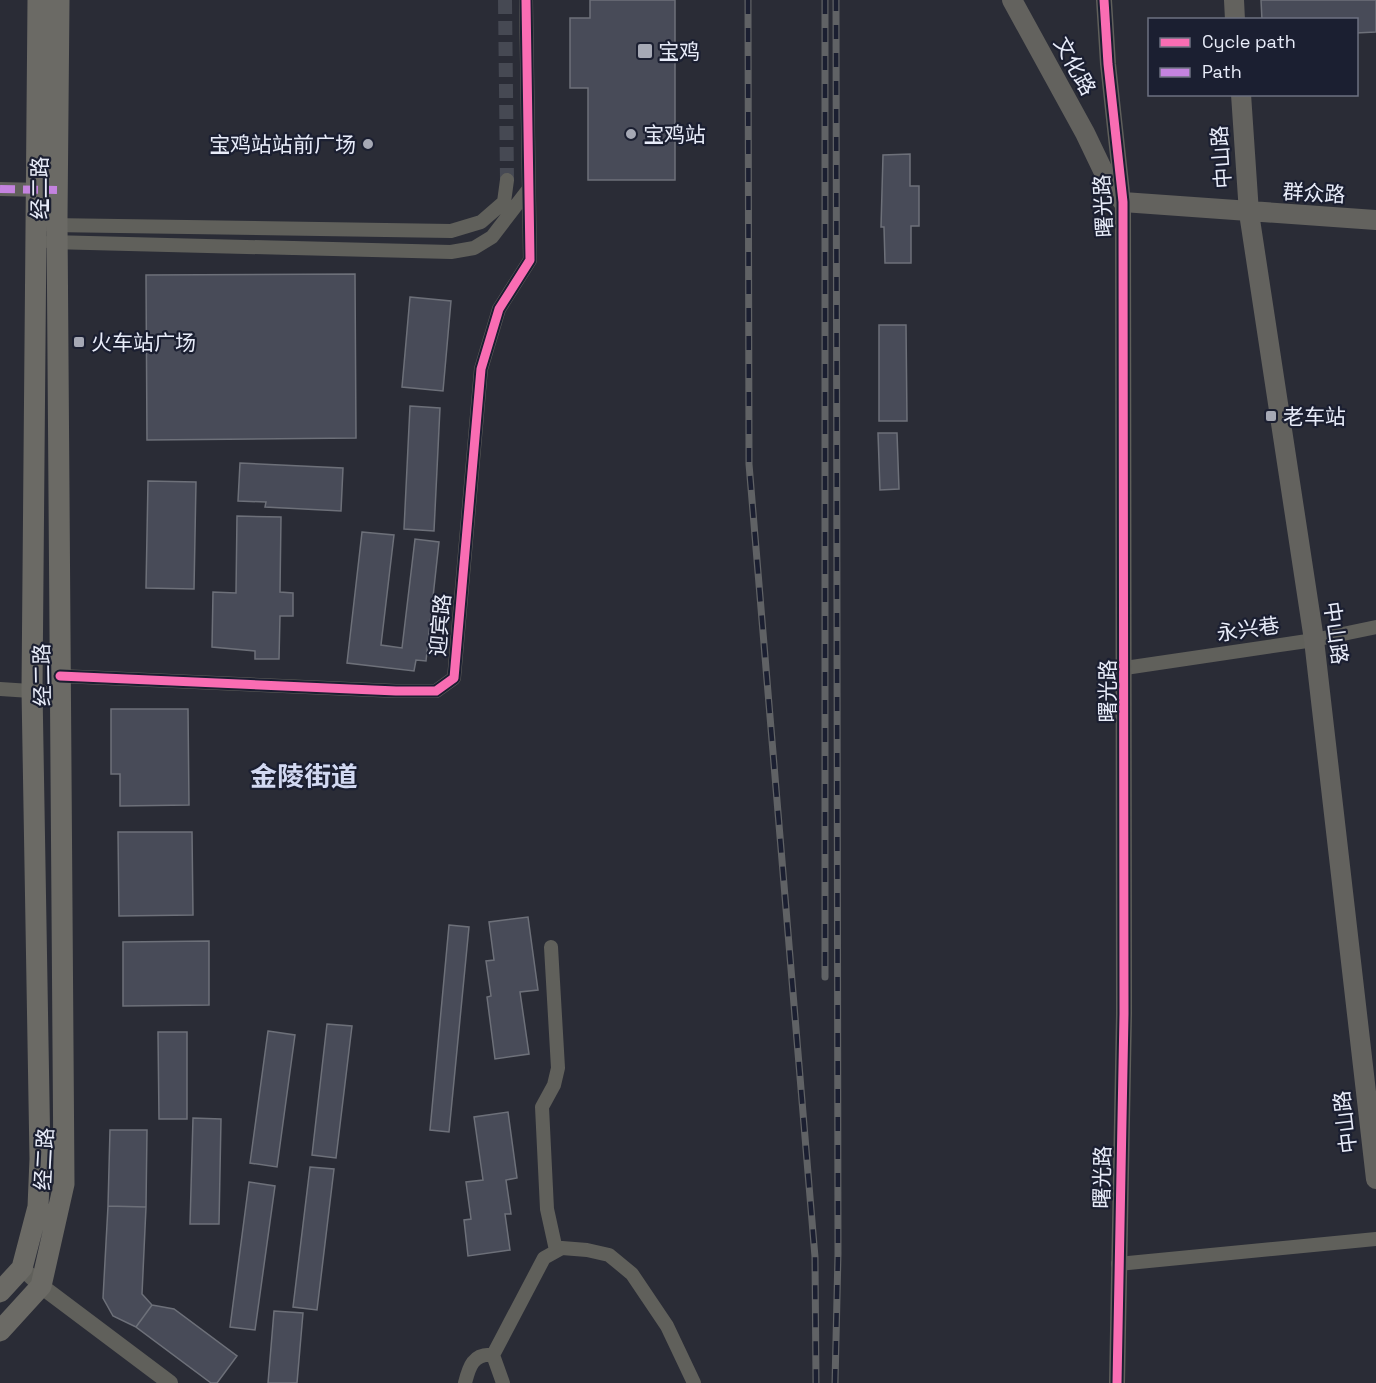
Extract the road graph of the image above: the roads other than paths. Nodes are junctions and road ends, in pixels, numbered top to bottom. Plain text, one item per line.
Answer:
1 (38, 0) edge
2 (59, 0) edge
3 (526, 0) edge
4 (1012, 0) edge
5 (1104, 0) edge
6 (1234, 0) edge
7 (1235, 18) edge
8 (1241, 96) edge
9 (507, 180) tunnel mouth
10 (0, 189) edge
11 (529, 189) junction
12 (47, 190) junction
13 (1124, 202) junction
14 (1250, 213) junction
15 (1376, 220) edge
16 (46, 234) junction
17 (1376, 627) edge
18 (1314, 640) junction
19 (1125, 668) junction
20 (60, 685) junction
21 (0, 689) edge
22 (32, 690) junction
23 (551, 947) dead end
24 (1376, 1179) edge
25 (1376, 1239) edge
26 (556, 1250) junction
27 (1119, 1264) junction
28 (22, 1268) junction
29 (41, 1286) junction
30 (0, 1293) edge
31 (0, 1331) edge
32 (493, 1355) junction
33 (170, 1383) edge
34 (465, 1383) edge
35 (503, 1383) edge
36 (694, 1383) edge
37 (1117, 1383) edge

1 - 12 main road, 经二路
2 - 12 main road, 经二路
3 - 11 street
4 - 13 main road, 文化路
5 - 13 street, 曙光路
6 - 7 main road
8 - 14 main road, 中山路
9 - 16 street
10 - 12 street
11 - 16 street
11 - 20 street, 迎宾路
12 - 16 main road, 经二路
13 - 14 main road
13 - 19 street, 曙光路
14 - 15 main road, 群众路
14 - 18 main road, 中山路
16 - 20 main road, 经二路
16 - 22 main road, 经二路
17 - 18 street, 永兴巷
18 - 19 street, 永兴巷
18 - 24 main road, 中山路
19 - 27 street, 曙光路
20 - 22 street, 迎宾路
20 - 29 main road, 经二路
21 - 22 street, 迎宾路
22 - 28 main road, 经二路
23 - 26 street
25 - 27 street
26 - 32 street
26 - 36 street
27 - 37 street, 曙光路
28 - 29 street
28 - 30 main road, 经二路
29 - 31 main road, 经二路
29 - 33 street
32 - 34 street
32 - 35 street

